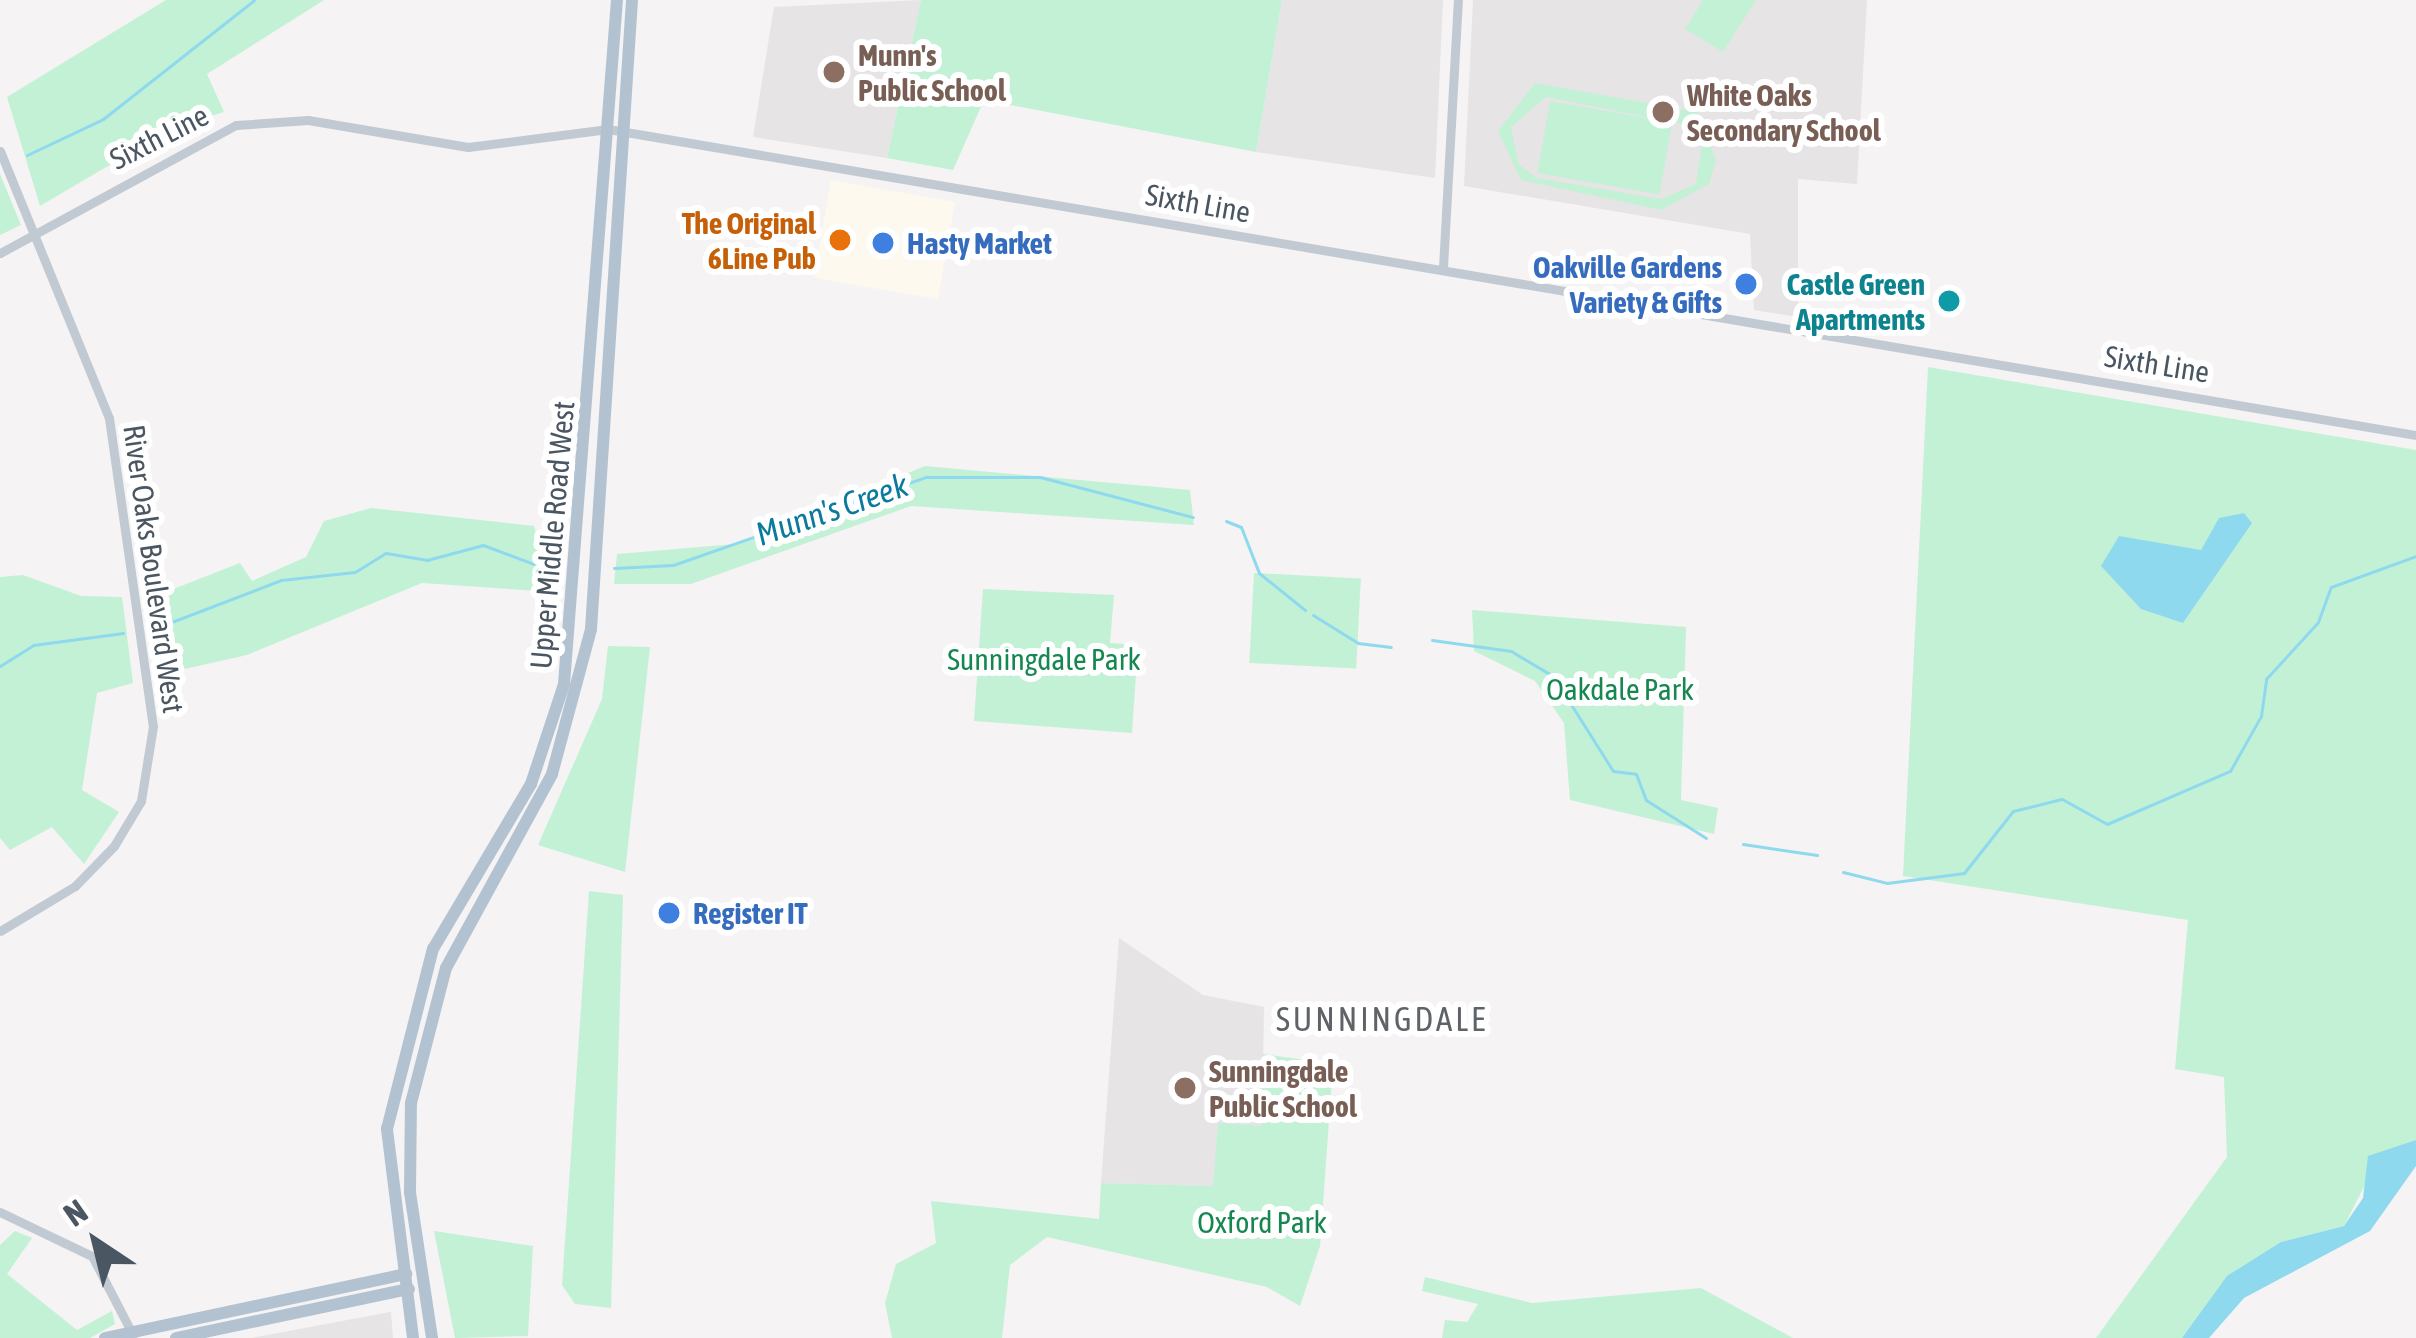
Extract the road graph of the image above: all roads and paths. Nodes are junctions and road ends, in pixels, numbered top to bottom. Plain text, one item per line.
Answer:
1 (617, 0) edge
2 (632, 0) edge
3 (1458, 0) edge
4 (608, 129) junction
5 (625, 131) junction
6 (0, 152) edge
7 (32, 234) junction
8 (0, 253) edge
9 (1443, 267) junction
10 (2416, 435) edge
11 (0, 931) edge
12 (0, 1212) edge
13 (400, 1275) junction
14 (421, 1279) junction
15 (404, 1290) junction
16 (132, 1332) edge
17 (105, 1338) edge
18 (176, 1338) edge
19 (413, 1338) edge
20 (432, 1338) edge

1 - 4 main road, Upper Middle Road West
2 - 5 main road, Upper Middle Road West
3 - 9 street
4 - 5 street, Sixth Line
4 - 7 street, Sixth Line
4 - 13 main road, Upper Middle Road West
5 - 9 street, Sixth Line
5 - 14 main road, Upper Middle Road West
6 - 7 street, River Oaks Boulevard West
7 - 8 street, Sixth Line
7 - 11 street, River Oaks Boulevard West
9 - 10 street, Sixth Line
12 - 16 street
13 - 14 main road
13 - 15 main road, Upper Middle Road West
13 - 16 main road
14 - 15 main road
14 - 20 main road, Upper Middle Road West
15 - 18 main road
15 - 19 main road, Upper Middle Road West
16 - 17 main road

